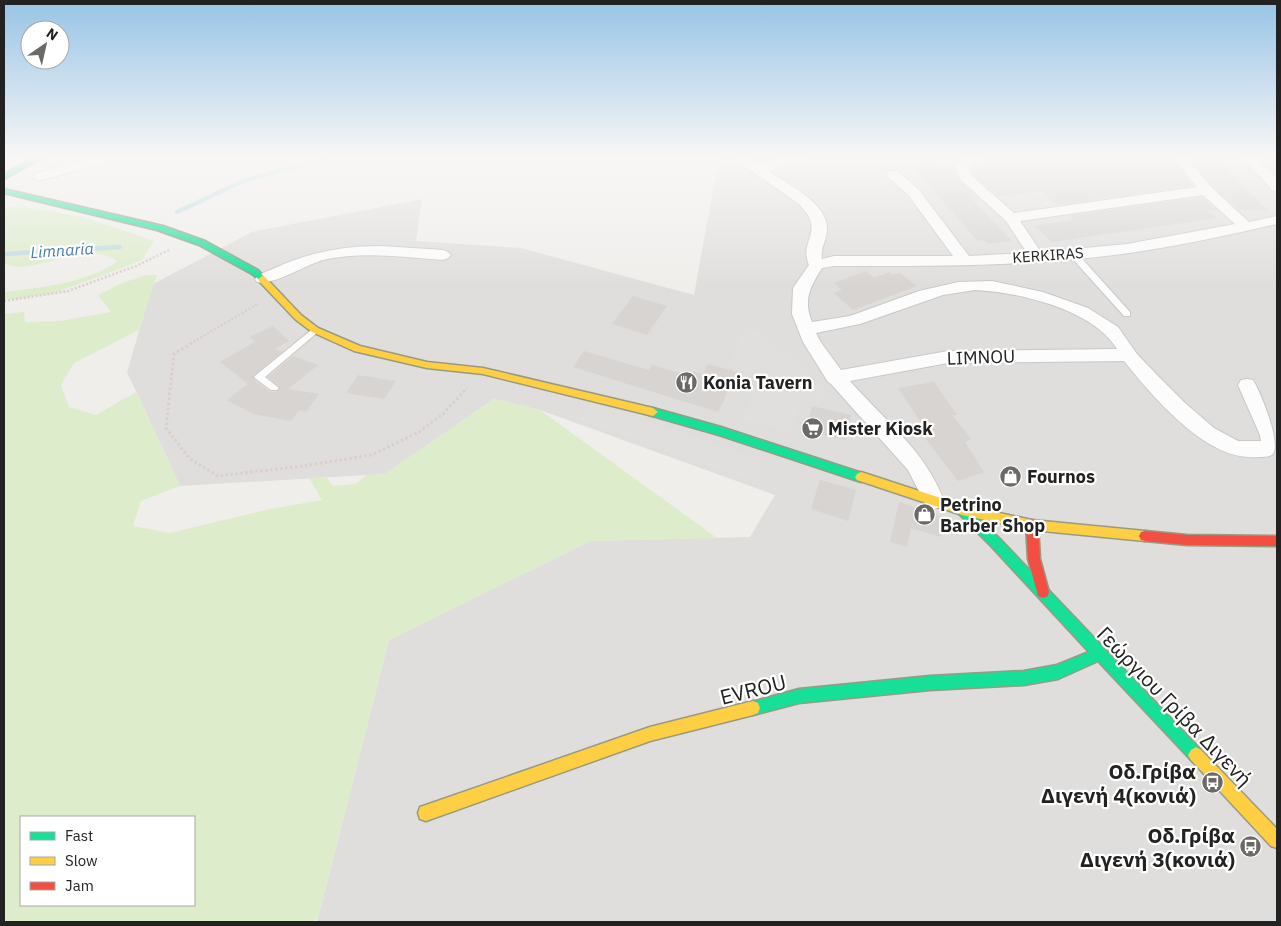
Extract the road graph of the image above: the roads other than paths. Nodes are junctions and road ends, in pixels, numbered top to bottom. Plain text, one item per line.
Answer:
1 (39, 199) edge
2 (801, 199) edge
3 (919, 199) edge
4 (991, 199) edge
5 (1142, 199) edge
6 (1216, 199) edge
7 (1011, 218) junction
8 (1277, 220) edge
9 (1245, 226) junction
10 (1073, 254) junction
11 (443, 255) dead end
12 (1037, 257) junction
13 (965, 261) junction
14 (816, 266) junction
15 (263, 279) junction
16 (1126, 314) dead end
17 (805, 329) junction
18 (315, 330) junction
19 (1129, 355) junction
20 (834, 378) junction
21 (1247, 385) dead end
22 (274, 388) dead end
23 (934, 501) junction
24 (962, 510) junction
25 (1032, 525) junction
26 (1277, 541) edge
27 (1045, 597) junction
28 (1099, 654) junction
29 (426, 814) dead end
30 (1277, 840) edge

1 - 15 main road
2 - 14 street
3 - 13 street
4 - 7 street
5 - 7 street
6 - 9 street
7 - 12 street
8 - 9 street, KERKIRAS
9 - 10 street, KERKIRAS
10 - 12 street, KERKIRAS
10 - 16 lane
11 - 15 street
12 - 13 street, KERKIRAS
13 - 14 street, KERKIRAS
14 - 17 street
15 - 18 main road
17 - 19 street
17 - 20 street
18 - 22 lane
18 - 23 main road
19 - 20 street, LIMNOU
19 - 21 street
20 - 23 street
23 - 24 main road
24 - 25 main road
24 - 27 main road, Γεώργιου Γρίβα Διγενή
25 - 26 main road
25 - 27 main road, Γεώργιου Γρίβα Διγενή
27 - 28 main road, Γεώργιου Γρίβα Διγενή
28 - 29 main road, EVROU
28 - 30 main road, Γεώργιου Γρίβα Διγενή

